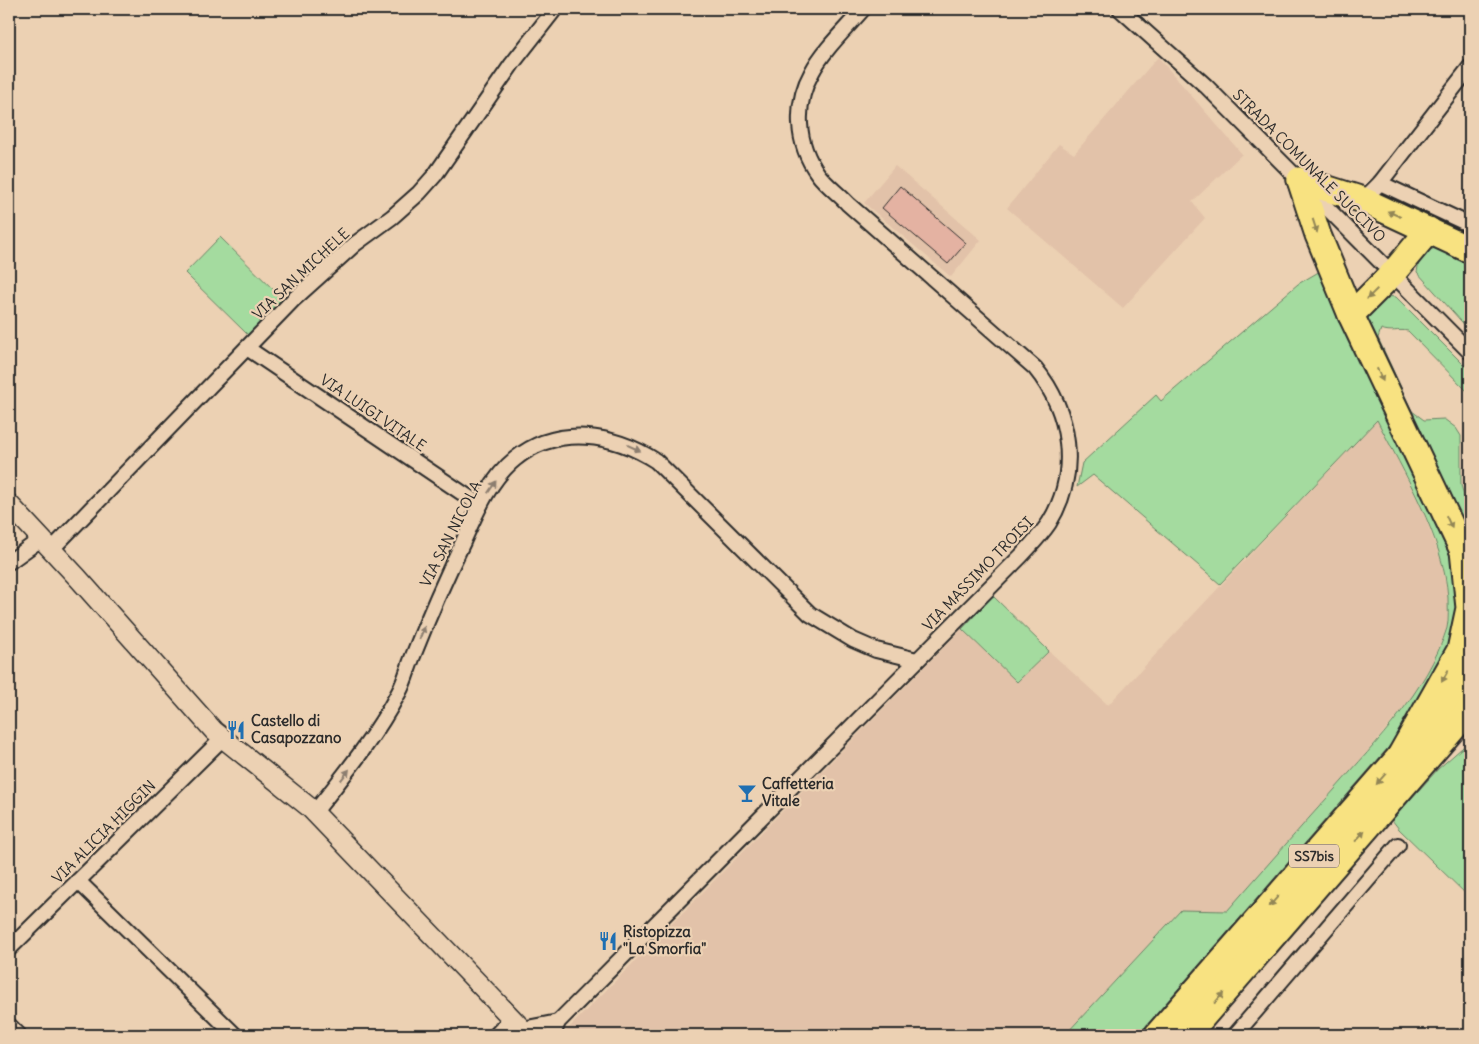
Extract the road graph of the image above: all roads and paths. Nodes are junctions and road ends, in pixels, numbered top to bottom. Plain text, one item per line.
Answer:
1 (554, 9) edge
2 (863, 9) edge
3 (1120, 9) edge
4 (1470, 67) edge
5 (1300, 180) junction
6 (1372, 192) junction
7 (1470, 225) edge
8 (1429, 230) junction
9 (1470, 250) edge
10 (1393, 273) junction
11 (1351, 314) junction
12 (247, 348) junction
13 (1470, 352) edge
14 (9, 504) edge
15 (480, 505) junction
16 (46, 544) junction
17 (9, 562) edge
18 (917, 660) junction
19 (1470, 676) edge
20 (1470, 709) edge
21 (1470, 732) edge
22 (223, 738) junction
23 (1400, 756) junction
24 (1394, 798) junction
25 (314, 813) junction
26 (1398, 845) dead end
27 (78, 881) junction
28 (9, 949) edge
29 (9, 1025) edge
30 (521, 1028) edge
31 (555, 1029) edge
32 (19, 1035) edge
33 (235, 1035) edge
34 (496, 1035) edge
35 (1157, 1035) edge
36 (1187, 1035) edge
37 (1236, 1035) edge

1 - 12 street, VIA SAN MICHELE
2 - 18 street, VIA MASSIMO TROISI
3 - 5 street, STRADA COMUNALE SUCCIVO
4 - 6 street
5 - 6 highway
5 - 10 street, STRADA COMUNALE SUCCIVO
5 -> 11 highway
6 - 7 street
8 -> 6 highway
8 - 9 highway
8 - 10 highway
10 -> 11 highway
10 - 13 street, STRADA COMUNALE SUCCIVO
11 -> 23 highway
12 - 15 street, VIA LUIGI VITALE
12 - 16 street, VIA SAN MICHELE
14 - 16 main road
15 -> 18 street, VIA SAN NICOLA
25 -> 15 street, VIA SAN NICOLA
16 - 17 street, VIA SAN MICHELE
16 - 22 main road
18 - 31 street, VIA MASSIMO TROISI
19 - 23 highway, SS7bis
20 - 24 highway, SS7bis
21 - 24 highway
22 - 25 main road
22 - 27 street, VIA ALICIA HIGGIN
23 -> 35 highway, SS7bis
36 -> 24 highway, SS7bis
25 - 30 main road
26 - 37 street
27 - 28 street, VIA ALICIA HIGGIN
27 - 33 street
29 - 32 street
30 - 31 street, VIA MASSIMO TROISI
30 - 34 street

